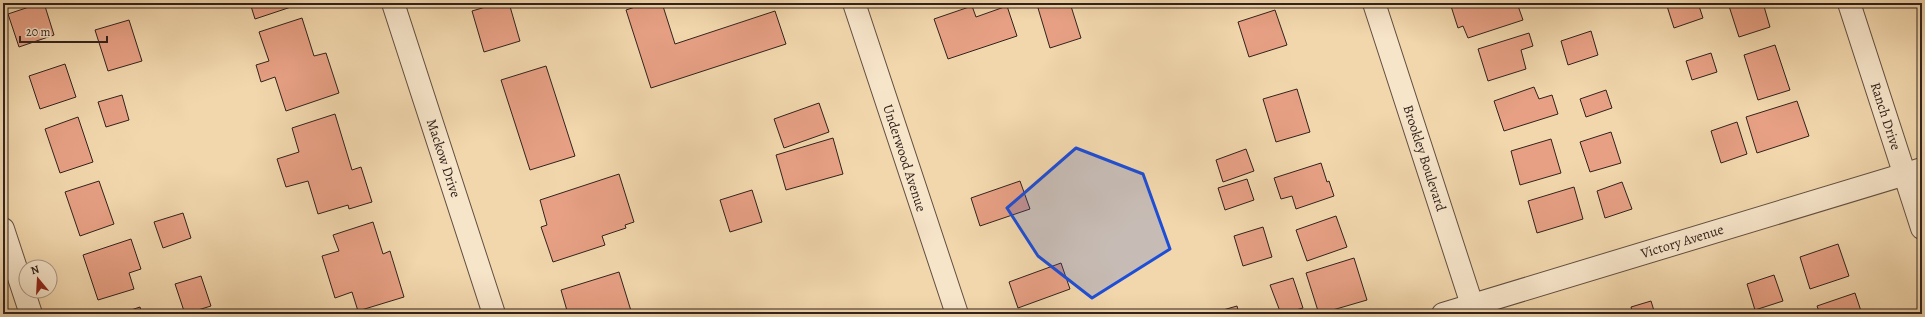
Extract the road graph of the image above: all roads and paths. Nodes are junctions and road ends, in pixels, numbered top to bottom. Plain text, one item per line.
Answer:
1 (393, 3) edge
2 (854, 3) edge
3 (1374, 3) edge
4 (1849, 3) edge
5 (1913, 172) edge
6 (1922, 228) edge
7 (3, 229) edge
8 (1474, 309) edge
9 (31, 314) edge
10 (494, 314) edge
11 (957, 314) edge
12 (1442, 314) edge

1 - 10 street, Mackow Drive
2 - 11 street, Underwood Avenue
3 - 8 street, Brookley Boulevard
4 - 5 street, Ranch Drive
5 - 6 street, Ranch Drive
5 - 8 street, Victory Avenue
7 - 9 street
8 - 12 street, Victory Avenue

